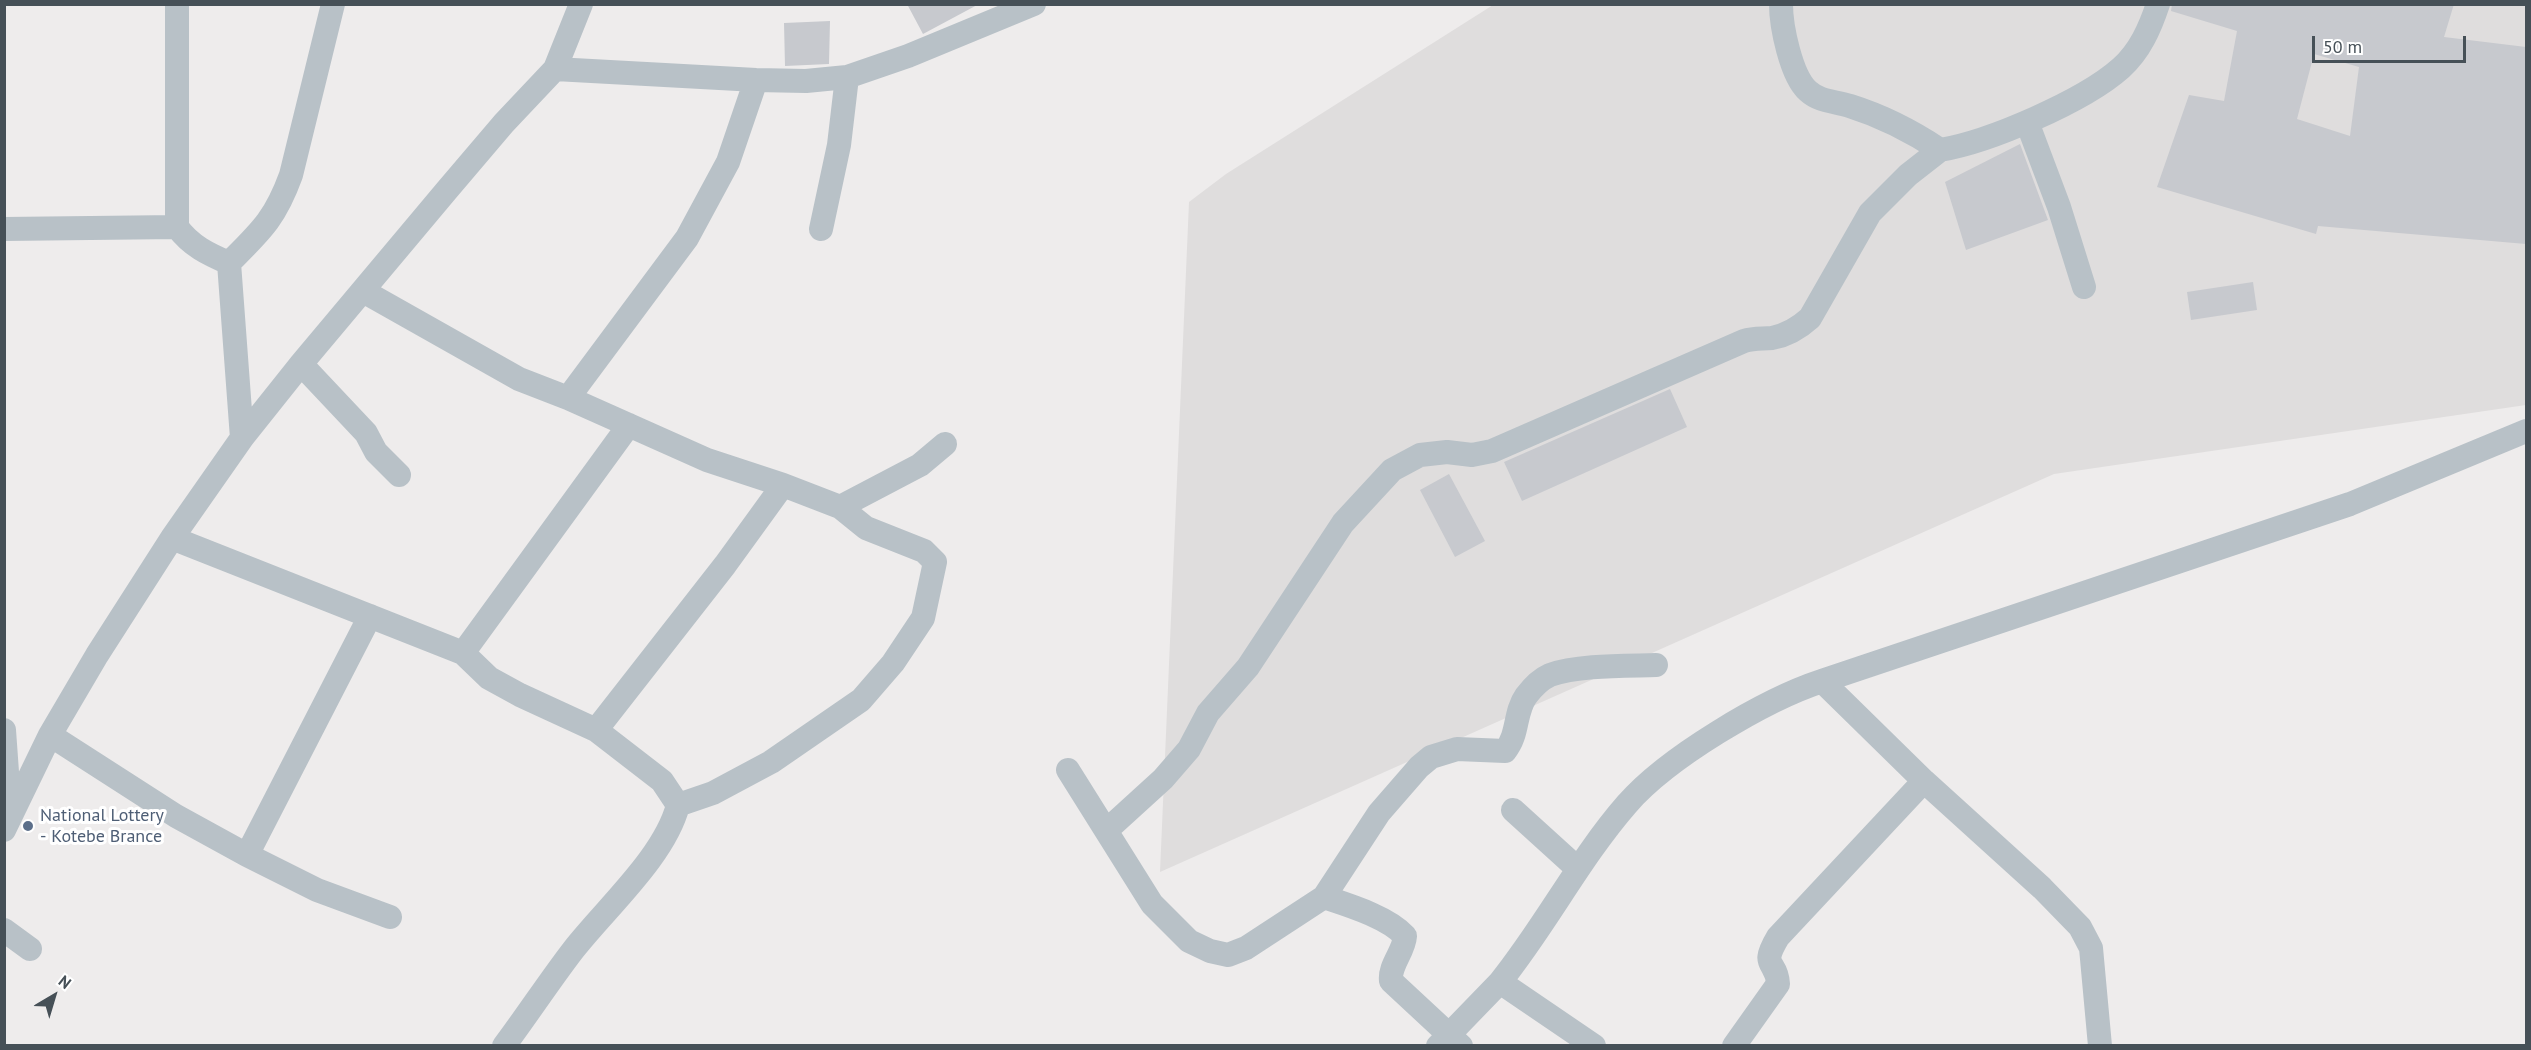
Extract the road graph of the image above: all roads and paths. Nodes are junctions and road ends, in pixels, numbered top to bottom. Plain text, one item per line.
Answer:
1 (177, 4) edge
2 (333, 4) edge
3 (581, 4) edge
4 (1034, 4) edge
5 (1781, 4) edge
6 (2158, 4) edge
7 (555, 69) junction
8 (847, 77) junction
9 (756, 80) junction
10 (2026, 122) junction
11 (1940, 150) junction
12 (177, 227) junction
13 (4, 229) edge
14 (821, 229) dead end
15 (229, 263) junction
16 (2084, 287) dead end
17 (363, 291) junction
18 (301, 364) junction
19 (568, 398) junction
20 (629, 425) junction
21 (2526, 431) edge
22 (242, 438) junction
23 (945, 444) dead end
24 (399, 475) dead end
25 (783, 485) junction
26 (840, 507) junction
27 (172, 538) junction
28 (370, 615) junction
29 (463, 653) junction
30 (1656, 664) dead end
31 (1822, 681) junction
32 (4, 730) edge
33 (596, 730) junction
34 (50, 735) junction
35 (1068, 770) dead end
36 (1924, 781) junction
37 (678, 805) junction
38 (1513, 810) dead end
39 (7, 824) edge
40 (1107, 830) junction
41 (247, 855) junction
42 (1578, 869) junction
43 (1324, 897) junction
44 (390, 917) dead end
45 (4, 930) edge
46 (30, 948) dead end
47 (1500, 982) junction
48 (1449, 1041) edge
49 (504, 1046) edge
50 (1594, 1046) edge
51 (1734, 1046) edge
52 (2100, 1046) edge

1 - 12 street
2 - 15 street
3 - 7 street
4 - 8 street
5 - 11 street
6 - 10 street
7 - 9 street
7 - 17 street
8 - 9 street
8 - 14 street
9 - 19 street
10 - 11 street
10 - 16 street
11 - 40 street
12 - 13 street
12 - 15 street
15 - 22 street
17 - 18 street
17 - 19 street
18 - 22 street
18 - 24 street
19 - 20 street
20 - 25 street
20 - 29 street
21 - 31 street
22 - 27 street
23 - 26 street
25 - 26 street
25 - 33 street
26 - 37 street
27 - 28 street
27 - 34 street
28 - 29 street
28 - 41 street
29 - 33 street
30 - 43 street
31 - 36 street
31 - 42 street
32 - 39 street
33 - 37 street
34 - 39 street
34 - 41 street
35 - 40 street
36 - 51 street
36 - 52 street
37 - 49 street
38 - 42 street
40 - 43 street
41 - 44 street
42 - 47 street
43 - 48 street
45 - 46 street
47 - 48 street
47 - 50 street

